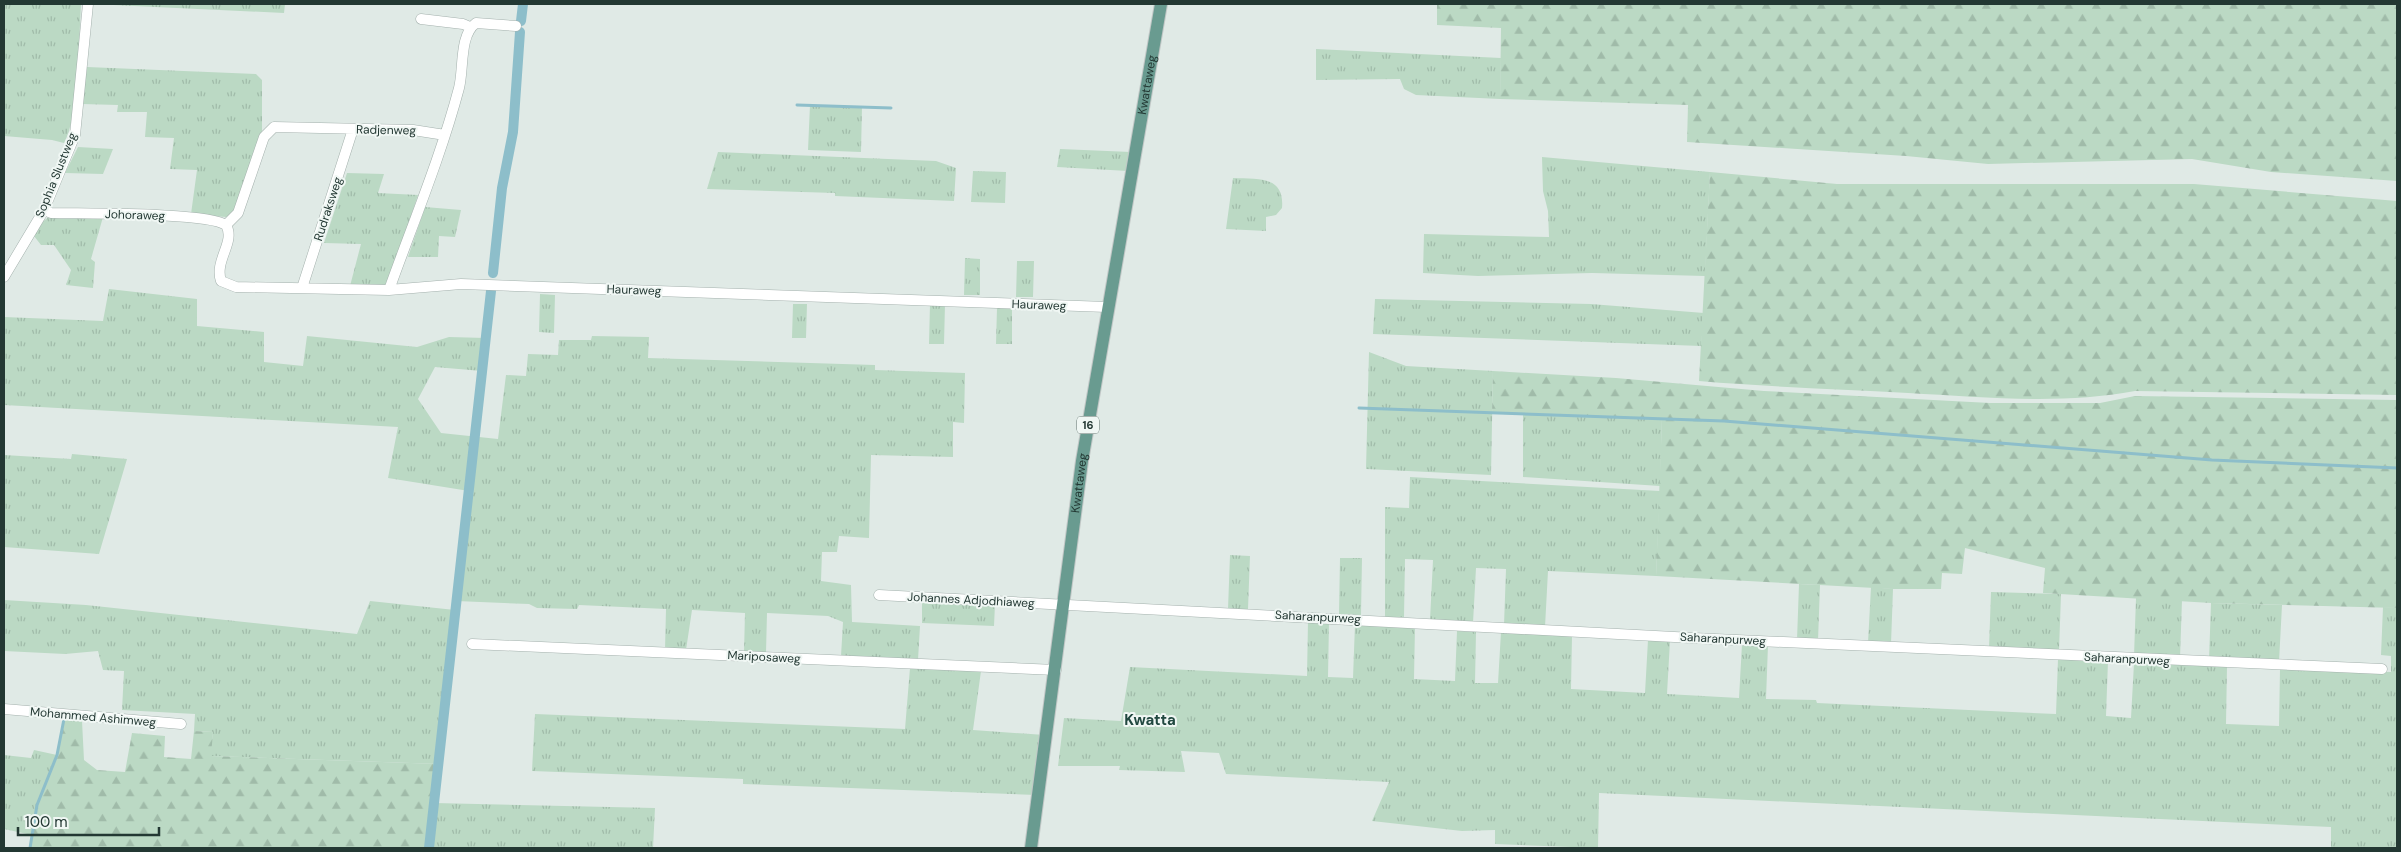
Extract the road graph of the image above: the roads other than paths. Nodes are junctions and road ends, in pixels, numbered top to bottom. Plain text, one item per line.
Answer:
1 (88, 4) edge
2 (1161, 4) edge
3 (421, 19) dead end
4 (516, 26) dead end
5 (470, 27) junction
6 (353, 129) junction
7 (445, 135) junction
8 (44, 210) junction
9 (226, 225) junction
10 (4, 277) edge
11 (302, 288) junction
12 (389, 290) junction
13 (1107, 307) junction
14 (879, 595) dead end
15 (1064, 604) junction
16 (472, 644) dead end
17 (2382, 669) dead end
18 (1056, 670) junction
19 (4, 709) edge
20 (181, 724) dead end
21 (1031, 848) edge

1 - 8 street, Sophia Slustweg
2 - 13 main road, Kwattaweg / 16
3 - 5 street
4 - 5 street
5 - 7 street
6 - 7 street, Radjenweg
6 - 9 street, Radjenweg
6 - 11 street, Rudraksweg
7 - 12 street
8 - 9 street, Johoraweg
8 - 10 street, Sophia Slustweg
9 - 11 street, Hauraweg
11 - 12 street, Hauraweg
12 - 13 street, Hauraweg
13 - 15 main road, Kwattaweg / 16
14 - 15 street, Johannes Adjodhiaweg
15 - 17 street, Saharanpurweg
15 - 18 main road, Kwattaweg / 16
16 - 18 street, Mariposaweg
18 - 21 main road, Kwattaweg / 16
19 - 20 street, Mohammed Ashimweg

